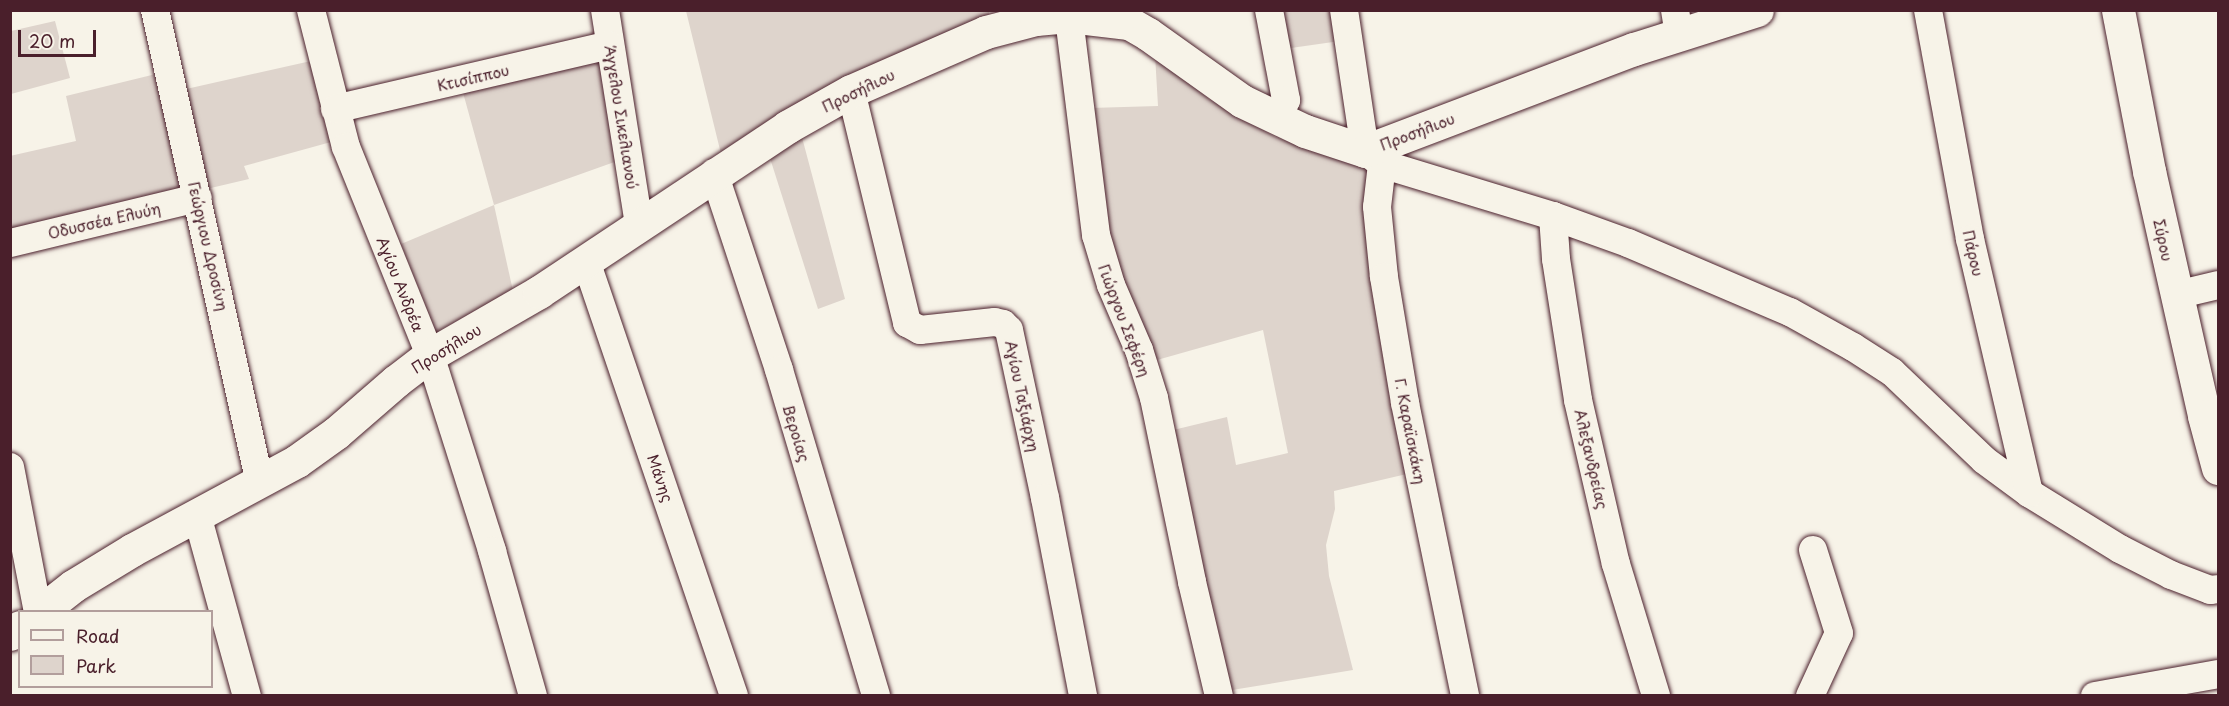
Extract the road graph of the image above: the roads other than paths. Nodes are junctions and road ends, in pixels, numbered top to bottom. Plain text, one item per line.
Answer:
1 (155, 10) edge
2 (311, 10) edge
3 (605, 10) edge
4 (1269, 10) edge
5 (1344, 10) edge
6 (1757, 10) edge
7 (1928, 10) edge
8 (2118, 10) edge
9 (1067, 12) edge
10 (1677, 23) edge
11 (610, 45) junction
12 (851, 91) junction
13 (335, 109) junction
14 (1277, 117) junction
15 (1374, 158) junction
16 (714, 173) junction
17 (198, 198) junction
18 (1553, 216) junction
19 (639, 224) junction
20 (10, 243) edge
21 (586, 261) junction
22 (2218, 285) edge
23 (2176, 295) junction
24 (430, 355) junction
25 (10, 467) edge
26 (2218, 468) edge
27 (260, 483) junction
28 (2029, 493) junction
29 (197, 515) junction
30 (1813, 550) dead end
31 (2218, 589) edge
32 (39, 610) edge
33 (42, 610) edge
34 (2218, 674) edge
35 (2149, 691) edge
36 (247, 696) edge
37 (533, 696) edge
38 (734, 696) edge
39 (876, 696) edge
40 (1083, 696) edge
41 (1220, 696) edge
42 (1465, 696) edge
43 (1656, 696) edge
44 (1810, 696) edge
45 (2095, 696) edge

1 - 17 street, Γεώργιου Δροσίνη
2 - 13 street, Αγίου Ανδρέα
3 - 11 street, Άγγελου Σικελιανού
4 - 14 street
5 - 15 street, Γ. Καραϊσκάκη
6 - 10 street, Προσήλιου
7 - 28 street, Πάρου
8 - 23 street, Σύρου
9 - 12 street, Προσήλιου
9 - 14 street, Προσήλιου
9 - 41 street, Γιώργου Σεφέρη
10 - 15 street, Προσήλιου
11 - 13 street, Κτισίππου
11 - 19 street, Άγγελου Σικελιανού
12 - 16 street, Προσήλιου
12 - 40 street, Αγίου Ταξιάρχη
13 - 24 street, Αγίου Ανδρέα
14 - 15 street, Προσήλιου
15 - 18 street
15 - 42 street, Γ. Καραϊσκάκη
16 - 19 street, Προσήλιου
16 - 39 street, Βεροίας
17 - 20 street, Οδυσσέα Ελυύη
17 - 27 street, Γεώργιου Δροσίνη
18 - 28 street
18 - 43 street, Αλεξανδρείας
19 - 21 street, Προσήλιου
21 - 24 street, Προσήλιου
21 - 38 street, Μάνης
22 - 23 street
23 - 26 street, Σύρου
24 - 27 street, Προσήλιου
24 - 37 street, Αγίου Ανδρέα
25 - 32 street
27 - 29 street, Προσήλιου
28 - 31 street
29 - 33 street, Προσήλιου
29 - 36 street
30 - 44 street
34 - 35 street
35 - 45 street

